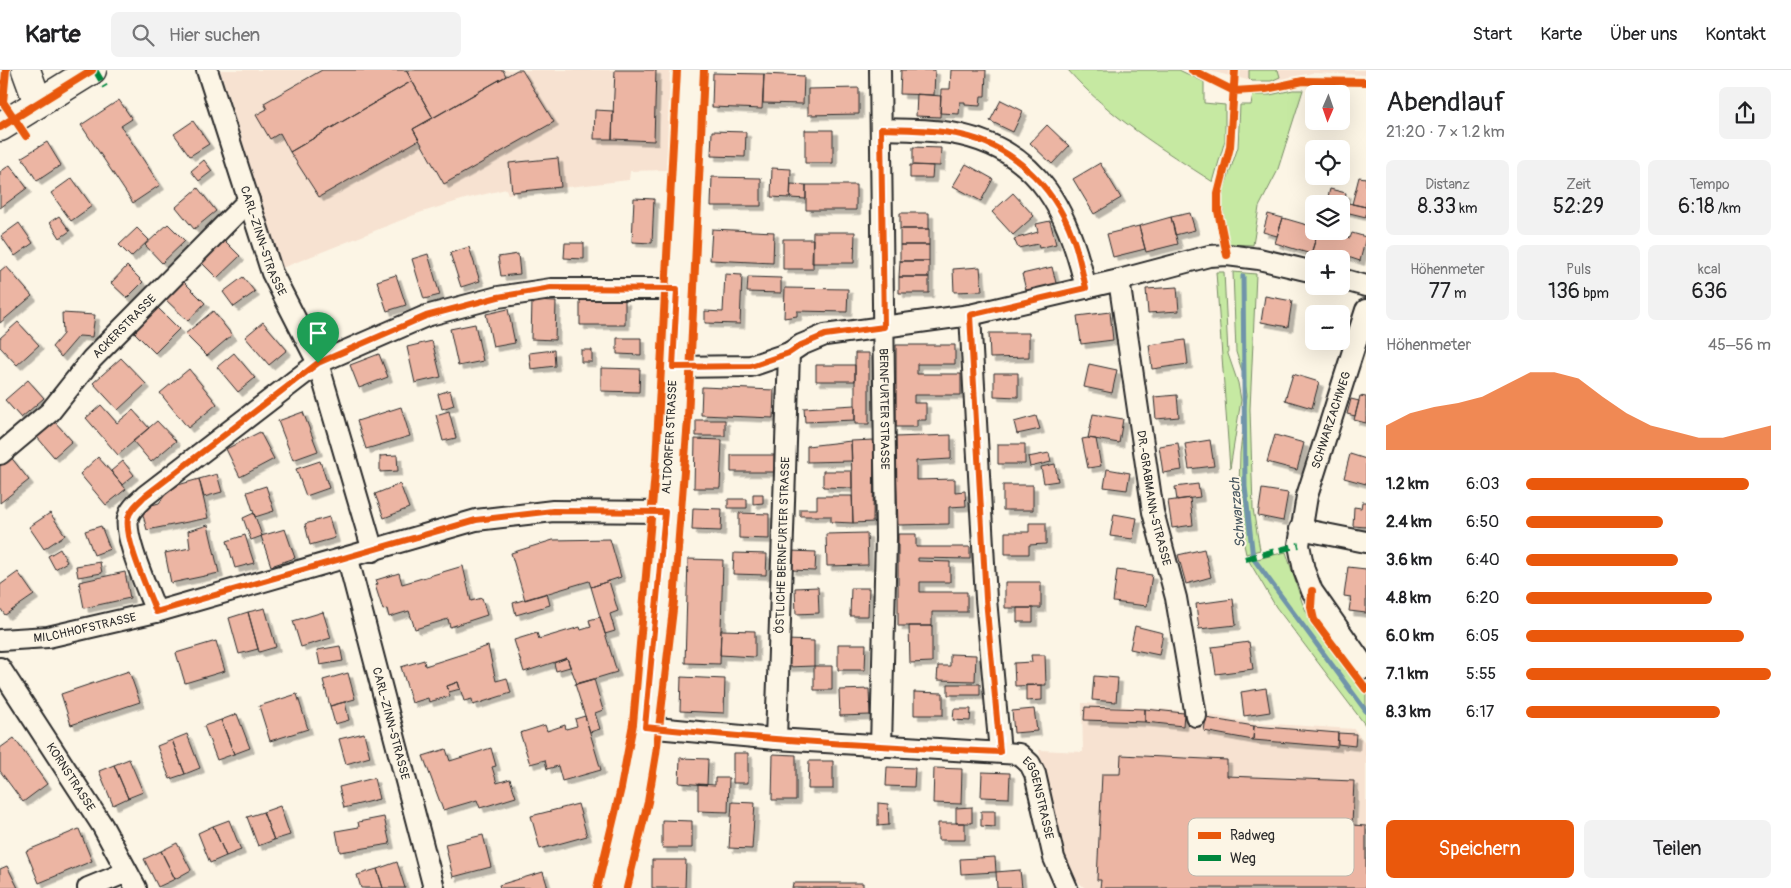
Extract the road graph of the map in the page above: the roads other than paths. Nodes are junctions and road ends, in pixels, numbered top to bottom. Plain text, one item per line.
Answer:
1 (26, 70) edge
2 (208, 70) edge
3 (688, 70) edge
4 (880, 70) edge
5 (74, 74) edge
6 (38, 103) junction
7 (0, 127) edge
8 (881, 129) junction
9 (249, 200) junction
10 (1305, 270) edge
11 (1119, 280) junction
12 (1350, 282) edge
13 (1366, 286) edge
14 (1086, 288) junction
15 (677, 289) junction
16 (1366, 310) edge
17 (970, 315) junction
18 (884, 327) junction
19 (789, 353) junction
20 (318, 363) junction
21 (673, 367) junction
22 (0, 454) edge
23 (665, 512) junction
24 (1300, 529) junction
25 (1366, 542) edge
26 (373, 551) junction
27 (348, 559) junction
28 (156, 612) junction
29 (0, 640) edge
30 (0, 668) edge
31 (1366, 668) edge
32 (1196, 716) dead end
33 (645, 727) junction
34 (776, 739) junction
35 (881, 747) junction
36 (1000, 752) junction
37 (131, 880) edge
38 (88, 888) edge
39 (434, 888) edge
40 (610, 888) edge
41 (1067, 888) edge

1 - 6 main road
2 - 9 street, CARL-ZINN-STRASSE
3 - 15 main road, ALTDORFER STRASSE
4 - 8 street, BERNFURTER STRASSE
5 - 6 main road
6 - 7 main road
8 - 14 street
8 - 18 street, BERNFURTER STRASSE
9 - 20 street, CARL-ZINN-STRASSE
9 - 22 street, ACKERSTRASSE
10 - 11 street
11 - 14 street
11 - 32 street, DR.-GRABMANN-STRASSE
12 - 13 street
14 - 17 street
15 - 20 street
15 - 21 main road, ALTDORFER STRASSE
16 - 24 street, SCHWARZACHWEG
17 - 18 street
17 - 36 street
18 - 19 street
18 - 35 street, BERNFURTER STRASSE
19 - 21 street
19 - 34 street, ÖSTLICHE BERNFURTER STRASSE
20 - 26 street, CARL-ZINN-STRASSE
20 - 28 street
21 - 23 main road, ALTDORFER STRASSE
23 - 26 street, MILCHHOFSTRASSE
23 - 33 main road, ALTDORFER STRASSE
24 - 25 street
24 - 31 street, SCHWARZACHWEG
26 - 27 street, MILCHHOFSTRASSE
27 - 28 street, MILCHHOFSTRASSE
27 - 39 street, CARL-ZINN-STRASSE
28 - 29 street, MILCHHOFSTRASSE
30 - 37 street, KORNSTRASSE
33 - 34 street, EGGENSTRASSE
33 - 40 main road, ALTDORFER STRASSE
34 - 35 street, EGGENSTRASSE
35 - 36 street, EGGENSTRASSE
36 - 41 street, EGGENSTRASSE
37 - 38 street

